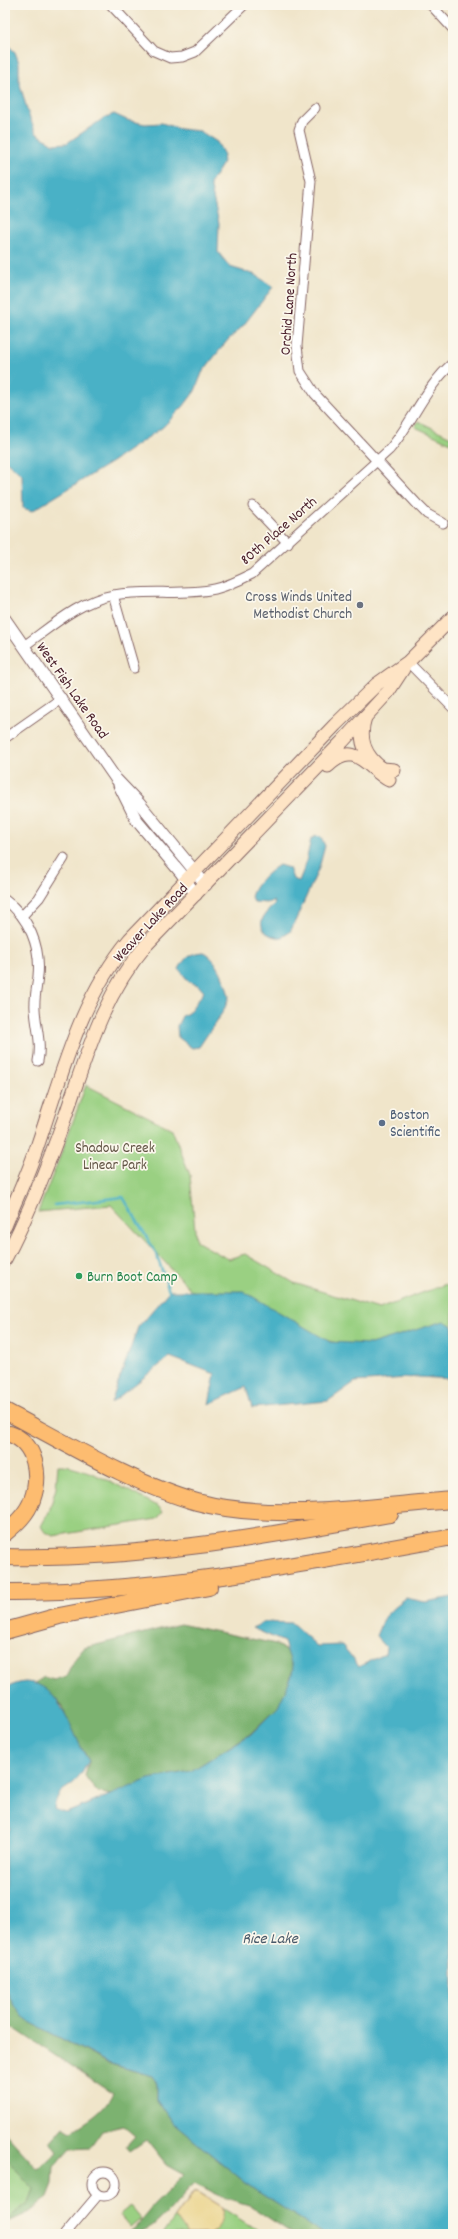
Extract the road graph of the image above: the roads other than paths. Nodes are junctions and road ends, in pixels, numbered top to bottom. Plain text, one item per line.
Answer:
1 (111, 5) edge
2 (244, 5) edge
3 (431, 5) edge
4 (453, 29) edge
5 (315, 108) dead end
6 (453, 362) edge
7 (377, 461) junction
8 (253, 506) dead end
9 (443, 523) dead end
10 (288, 542) junction
11 (113, 595) junction
12 (453, 617) edge
13 (5, 619) edge
14 (24, 646) junction
15 (408, 662) junction
16 (134, 668) dead end
17 (62, 698) junction
18 (453, 708) edge
19 (365, 717) junction
20 (5, 738) edge
21 (299, 787) junction
22 (64, 858) dead end
23 (191, 876) junction
24 (206, 885) junction
25 (196, 895) junction
26 (5, 900) edge
27 (23, 915) junction
28 (38, 1061) dead end
29 (5, 1226) edge
30 (5, 1259) edge
31 (5, 1411) edge
32 (8, 1433) edge
33 (453, 1500) edge
34 (453, 1504) edge
35 (5, 1526) edge
36 (5, 1533) edge
37 (453, 1537) edge
38 (5, 1557) edge
39 (322, 1561) junction
40 (5, 1592) edge
41 (5, 1631) edge
42 (98, 2195) dead end
43 (65, 2234) edge

1 - 2 street
3 - 4 street
5 - 7 street, Orchid Lane North
6 - 7 street, 80th Place North
7 - 9 street, Orchid Lane North
7 - 10 street, 80th Place North
8 - 10 street
10 - 11 street, 80th Place North
11 - 14 street, 80th Place North
11 - 16 street
12 - 15 main road, Weaver Lake Road
13 - 14 street, West Fish Lake Road
14 - 17 street, West Fish Lake Road
15 - 18 street
15 - 19 main road, Weaver Lake Road
15 - 23 main road, Weaver Lake Road
17 - 20 street
17 - 23 street, West Fish Lake Road
19 - 21 main road, Weaver Lake Road
19 - 21 main road
21 - 24 main road, Weaver Lake Road
22 - 27 street
23 - 24 street, West Fish Lake Road
23 - 25 street, West Fish Lake Road
23 - 29 main road, Weaver Lake Road
24 - 25 main road, Weaver Lake Road
25 - 30 main road, Weaver Lake Road
26 - 27 street
27 - 28 street
31 - 33 highway
32 - 35 highway
32 - 36 highway
34 - 38 highway
37 - 39 highway
39 - 40 highway
39 - 41 highway
42 - 43 street

